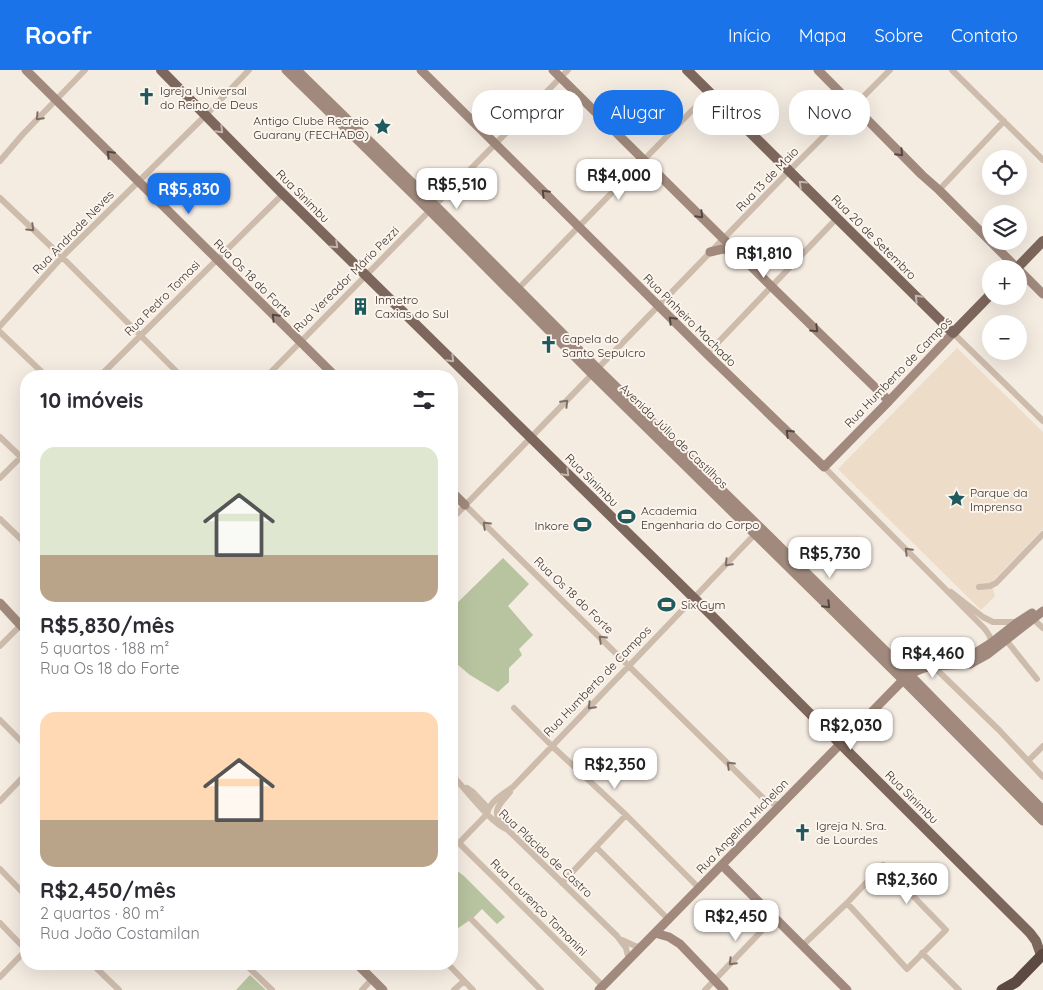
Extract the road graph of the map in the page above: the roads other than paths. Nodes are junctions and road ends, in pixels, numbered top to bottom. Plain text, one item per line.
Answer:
1 (26, 70) edge
2 (86, 70) edge
3 (161, 70) edge
4 (249, 70) edge
5 (421, 70) edge
6 (553, 70) edge
7 (568, 70) edge
8 (687, 70) edge
9 (818, 70) edge
10 (890, 70) edge
11 (963, 70) edge
12 (292, 71) edge
13 (954, 73) edge
14 (561, 78) junction
15 (708, 90) edge
16 (838, 90) edge
17 (870, 90) edge
18 (56, 100) junction
19 (693, 110) edge
20 (206, 115) junction
21 (1004, 121) junction
22 (870, 122) edge
23 (751, 135) edge
24 (823, 135) edge
25 (496, 144) junction
26 (644, 160) junction
27 (1043, 160) edge
28 (0, 161) edge
29 (785, 171) junction
30 (138, 181) junction
31 (939, 190) junction
32 (283, 194) junction
33 (0, 198) edge
34 (432, 207) junction
35 (837, 218) junction
36 (579, 227) junction
37 (723, 239) junction
38 (1043, 242) edge
39 (710, 252) junction
40 (738, 254) junction
41 (62, 257) junction
42 (217, 259) junction
43 (1008, 260) edge
44 (1026, 260) edge
45 (366, 275) junction
46 (1027, 279) edge
47 (772, 287) junction
48 (516, 291) junction
49 (1043, 294) edge
50 (982, 303) edge
51 (658, 306) junction
52 (0, 326) edge
53 (0, 332) edge
54 (953, 333) junction
55 (140, 335) junction
56 (300, 342) junction
57 (707, 354) junction
58 (40, 370) edge
59 (106, 370) edge
60 (175, 370) edge
61 (273, 370) edge
62 (329, 370) edge
63 (595, 371) junction
64 (889, 401) junction
65 (1043, 420) edge
66 (0, 437) edge
67 (531, 438) junction
68 (20, 458) joint
69 (824, 467) junction
70 (0, 478) edge
71 (458, 498) edge
72 (466, 506) junction
73 (458, 513) edge
74 (0, 519) edge
75 (758, 531) junction
76 (1043, 534) edge
77 (20, 538) edge
78 (942, 586) junction
79 (979, 587) dead end
80 (694, 598) junction
81 (0, 603) edge
82 (1043, 605) edge
83 (1043, 611) edge
84 (1031, 617) junction
85 (20, 622) edge
86 (1018, 622) junction
87 (1043, 628) edge
88 (20, 629) edge
89 (1006, 640) junction
90 (992, 643) junction
91 (0, 646) edge
92 (988, 654) junction
93 (956, 665) junction
94 (629, 666) junction
95 (933, 666) junction
96 (906, 677) junction
97 (1038, 679) dead end
98 (514, 708) dead end
99 (0, 720) edge
100 (20, 740) edge
101 (841, 744) junction
102 (552, 746) junction
103 (1043, 746) edge
104 (1028, 761) junction
105 (1043, 777) edge
106 (20, 780) edge
107 (458, 781) edge
108 (513, 787) junction
109 (765, 800) junction
110 (0, 801) edge
111 (780, 805) junction
112 (1038, 805) edge
113 (488, 811) junction
114 (626, 815) junction
115 (770, 815) junction
116 (1043, 822) edge
117 (508, 830) junction
118 (458, 840) edge
119 (458, 846) edge
120 (596, 847) junction
121 (722, 865) junction
122 (0, 869) edge
123 (562, 883) junction
124 (700, 889) junction
125 (20, 890) edge
126 (847, 903) junction
127 (774, 918) junction
128 (668, 919) junction
129 (472, 920) dead end
130 (0, 923) edge
131 (654, 933) junction
132 (617, 936) junction
133 (20, 944) edge
134 (802, 946) junction
135 (641, 947) junction
136 (922, 953) junction
137 (20, 956) edge
138 (1042, 956) edge
139 (629, 960) junction
140 (98, 970) edge
141 (251, 970) edge
142 (363, 970) edge
143 (454, 970) edge
144 (0, 977) edge
145 (372, 979) junction
146 (464, 980) junction
147 (714, 980) junction
148 (601, 988) edge
149 (118, 990) edge
150 (272, 990) edge
151 (362, 990) edge
152 (383, 990) edge
153 (454, 990) edge
154 (473, 990) edge
155 (541, 990) edge
156 (705, 990) edge
157 (724, 990) edge
158 (847, 990) edge
159 (959, 990) edge
160 (1002, 990) edge

1 - 18 street, Rua Os 18 do Forte
2 - 18 street
3 - 20 main road, Rua Sinimbu
4 - 20 street, Rua Andrade Neves
5 - 25 street, Rua Pinheiro Machado
6 - 14 street
7 - 14 street, Rua Vereador Mário Pezzi
8 - 15 main road, Rua 20 de Setembro
9 - 16 street
10 - 17 street, Rua 13 de Maio
11 - 13 street
12 - 34 street, Avenida Júlio de Castilhos
13 - 21 street
14 - 25 street, Rua Vereador Mário Pezzi
14 - 26 street
18 -> 28 street
30 -> 18 street, Rua Os 18 do Forte
19 - 26 street
20 - 30 street, Rua Andrade Neves
20 -> 32 main road, Rua Sinimbu
21 - 27 street
21 - 31 street
22 -> 31 street
23 - 29 main road, Rua 20 de Setembro
24 - 29 street, Rua 13 de Maio
25 - 34 street, Rua Vereador Mário Pezzi
36 -> 25 street, Rua Pinheiro Machado
26 - 36 street
26 -> 37 street
35 -> 29 main road, Rua 20 de Setembro
29 - 37 street, Rua 13 de Maio
30 - 41 street, Rua Andrade Neves
30 - 42 street, Rua Os 18 do Forte
31 - 43 street
32 - 42 street, Rua Pedro Tomasi
32 -> 45 main road, Rua Sinimbu
33 -> 41 street
34 - 45 street, Rua Vereador Mário Pezzi
34 - 48 street, Avenida Júlio de Castilhos
35 - 47 street
54 -> 35 main road, Rua 20 de Setembro
36 - 48 street
36 - 51 street, Rua Pinheiro Machado
37 - 39 street, Rua 13 de Maio
37 - 40 street
38 - 44 main road
39 - 40 street
39 - 51 street, Rua 13 de Maio
40 - 47 street
41 - 52 street, Rua Andrade Neves
41 - 55 street
42 - 55 street, Rua Pedro Tomasi
56 -> 42 street, Rua Os 18 do Forte
45 - 56 street, Rua Vereador Mário Pezzi
45 -> 67 main road, Rua Sinimbu
46 - 49 street
47 - 57 street
47 -> 64 street
48 - 63 street, Avenida Júlio de Castilhos
50 - 54 main road, Rua Humberto de Campos
57 -> 51 street, Rua Pinheiro Machado
51 - 63 street, Rua 13 de Maio
53 - 58 street
54 - 64 street, Rua Humberto de Campos
54 - 65 street, Rua 20 de Setembro
55 - 59 street, Rua Pedro Tomasi
55 - 60 street
56 - 61 street, Rua Vereador Mário Pezzi
56 - 62 street, Rua Os 18 do Forte
69 -> 57 street, Rua Pinheiro Machado
67 -> 63 street, Rua 13 de Maio
63 - 75 street, Avenida Júlio de Castilhos
64 - 69 street, Rua Humberto de Campos
66 - 68 street
67 - 72 street, Rua 13 de Maio
67 -> 80 main road, Rua Sinimbu
68 - 70 street
78 -> 69 street, Rua Pinheiro Machado
71 - 72 street, Rua Os 18 do Forte
72 - 73 street, Rua 13 de Maio
94 -> 72 street, Rua Os 18 do Forte
74 - 77 street
75 -> 80 street, Rua Humberto de Campos
75 - 96 street, Avenida Júlio de Castilhos
76 - 79 street
78 - 86 street, Rua Pinheiro Machado
78 - 90 street, Rua Pinheiro Machado
80 - 94 street, Rua Humberto de Campos
80 - 101 main road, Rua Sinimbu
81 - 85 street
82 - 84 street
83 - 84 street
84 - 86 street
84 - 87 street
84 - 89 street
86 - 90 street
88 - 91 street
89 - 92 street
89 - 97 street
90 - 92 street
90 - 93 street
92 - 93 street
93 - 95 street
94 -> 102 street, Rua Humberto de Campos
109 -> 94 street, Rua Os 18 do Forte
95 - 96 street
95 - 104 street
96 - 101 street, Rua Angelina Michelon
96 - 112 street, Avenida Júlio de Castilhos
98 - 102 street
99 - 100 street
101 - 111 street, Rua Angelina Michelon
101 - 138 main road, Rua Sinimbu
102 - 108 street, Rua Humberto de Campos
102 - 114 street
103 - 104 street
104 - 105 street
106 - 110 street
107 - 113 street, Rua Plácido de Castro
108 - 113 street, Rua Humberto de Campos
108 - 117 street, Rua Humberto de Campos
109 - 111 street, Rua Os 18 do Forte
109 - 115 street, Rua Os 18 do Forte
111 - 115 street, Rua Angelina Michelon
112 - 116 street, Avenida Júlio de Castilhos
113 - 117 street, Rua Plácido de Castro
113 - 118 street, Rua Humberto de Campos
114 - 120 street
114 - 124 street
115 - 121 street, Rua Angelina Michelon
117 - 123 street, Rua Plácido de Castro
119 - 148 street, Rua Lourenço Tomanini
120 - 123 street
120 - 128 street
121 - 124 street, Rua Angelina Michelon
121 - 127 street
122 - 125 street
123 - 132 street, Rua Plácido de Castro
124 - 128 street, Rua Angelina Michelon
126 - 134 street
126 - 136 street
126 - 136 street
127 - 134 street
127 -> 147 street
128 - 131 street, Rua Angelina Michelon
129 - 155 street
130 - 133 street
131 - 135 street, Rua Angelina Michelon
131 - 147 street
132 - 135 street, Rua Plácido de Castro
132 - 139 street, Rua Plácido de Castro
134 - 158 street
135 - 139 street, Rua Angelina Michelon
136 - 159 street
137 - 144 street
138 - 160 highway
139 - 148 street, Rua Angelina Michelon
140 - 149 street
141 - 150 street
142 - 145 street
143 - 146 street
145 - 151 street
145 - 152 street
146 - 153 street
146 - 154 street
147 - 156 street
147 - 157 street

